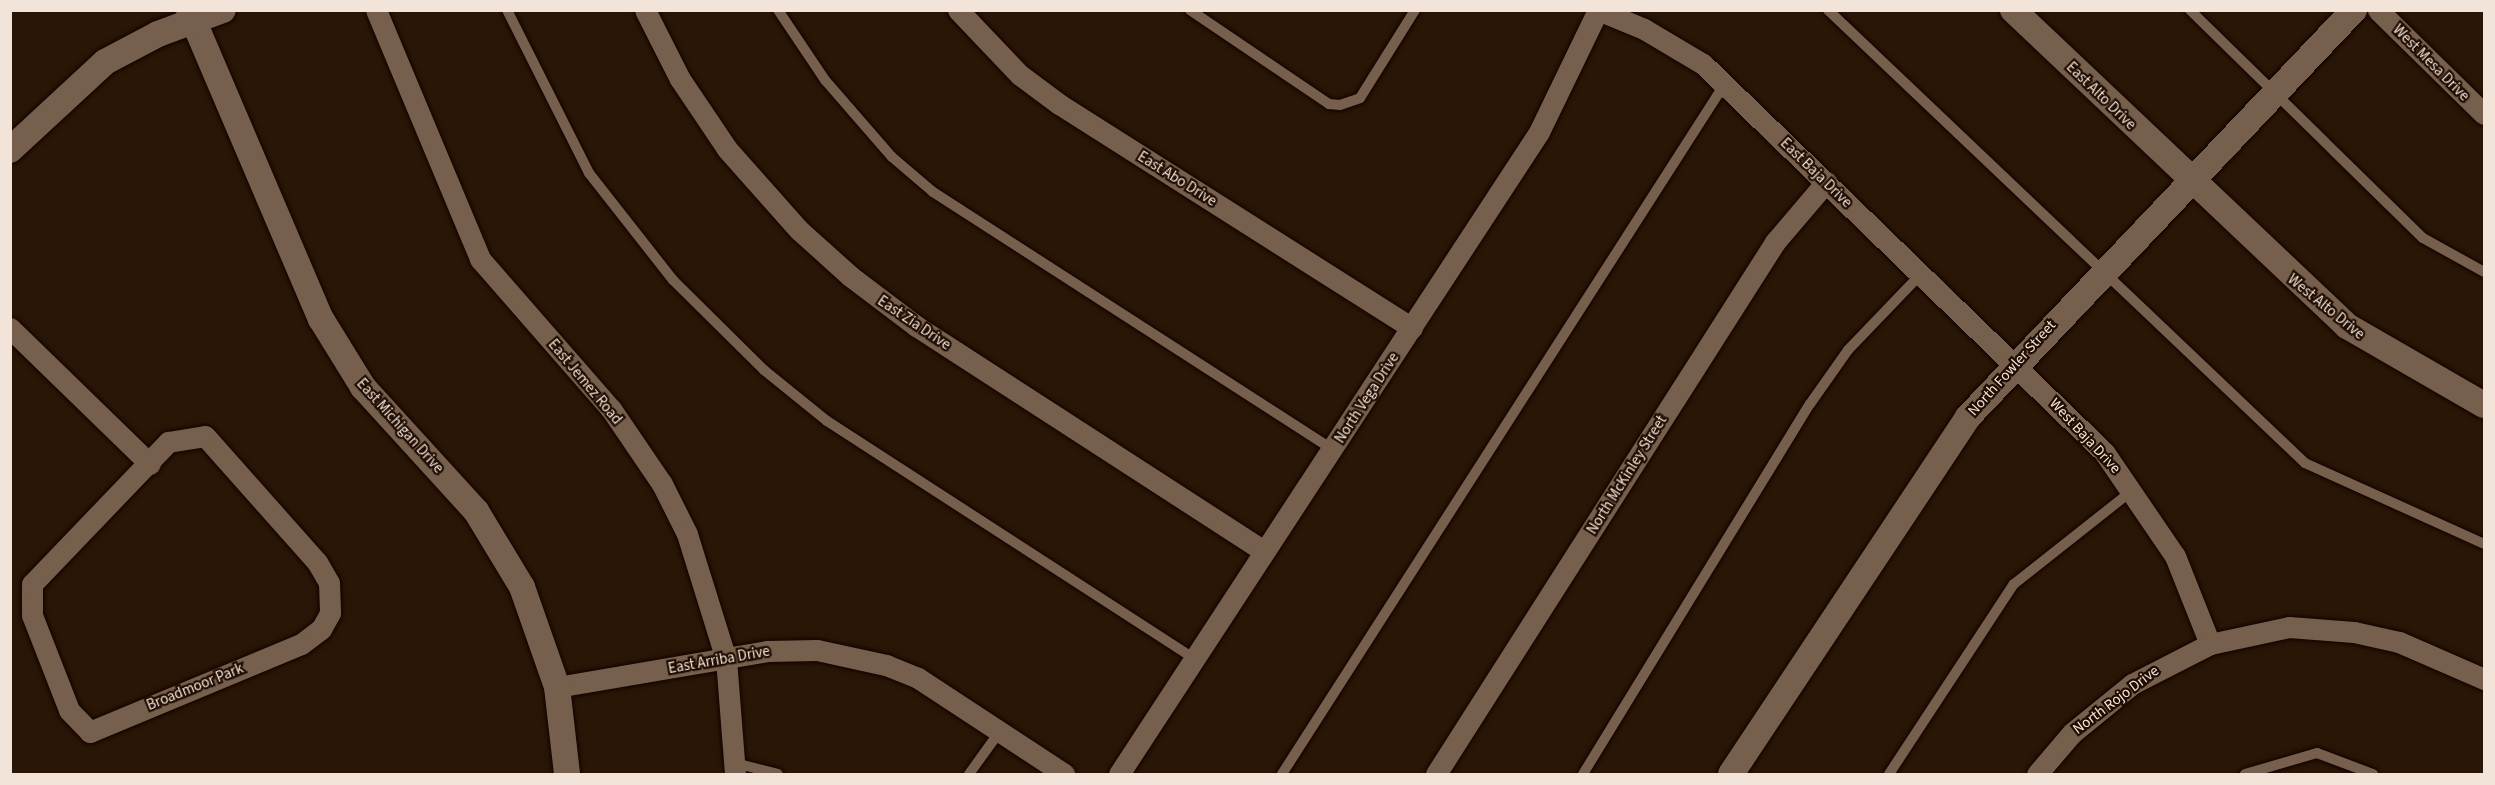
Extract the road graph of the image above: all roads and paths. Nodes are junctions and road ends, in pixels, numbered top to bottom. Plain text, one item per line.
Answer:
1 (223, 10) edge
2 (376, 10) edge
3 (507, 10) edge
4 (645, 10) edge
5 (778, 10) edge
6 (958, 10) edge
7 (1190, 10) edge
8 (1415, 10) edge
9 (1598, 10) edge
10 (1828, 10) edge
11 (2013, 10) edge
12 (2190, 10) edge
13 (2354, 10) edge
14 (2378, 10) edge
15 (191, 15) edge
16 (1724, 85) junction
17 (2275, 92) junction
18 (2484, 114) edge
19 (10, 150) edge
20 (2189, 181) junction
21 (1826, 182) junction
22 (2484, 272) edge
23 (1921, 274) junction
24 (2100, 274) junction
25 (10, 328) edge
26 (1412, 328) junction
27 (2014, 364) junction
28 (2484, 405) edge
29 (1334, 450) junction
30 (150, 464) junction
31 (2133, 490) junction
32 (2484, 544) edge
33 (1264, 552) junction
34 (2210, 644) junction
35 (1194, 658) junction
36 (726, 659) junction
37 (2484, 679) edge
38 (557, 687) junction
39 (1000, 731) junction
40 (735, 769) edge
41 (567, 774) edge
42 (778, 774) edge
43 (969, 774) edge
44 (1064, 774) edge
45 (1119, 774) edge
46 (1282, 774) edge
47 (1436, 774) edge
48 (1583, 774) edge
49 (1731, 774) edge
50 (1889, 774) edge
51 (2037, 774) edge
52 (2245, 774) edge
53 (2373, 774) edge

1 - 15 street
2 - 36 street, East Jemez Road
3 - 35 lane
4 - 33 street, East Zia Drive
5 - 29 lane
6 - 26 street, East Abo Drive
7 - 8 lane
9 - 16 street, East Baja Drive
9 - 26 street, North Vega Drive
10 - 24 lane
11 - 20 street, East Alto Drive
12 - 17 lane
13 - 17 street, North Fowler Street
14 - 18 street, West Mesa Drive
15 - 19 street
15 - 38 street, East Michigan Drive
16 - 21 street, East Baja Drive
16 - 46 lane
17 - 20 street, North Fowler Street
17 - 22 lane
20 - 24 street, North Fowler Street
20 - 28 street, West Alto Drive
21 - 23 street, East Baja Drive
21 - 47 street, North McKinley Street
23 - 27 street, East Baja Drive
23 - 48 lane
24 - 27 street, North Fowler Street
24 - 32 lane
25 - 30 street
26 - 29 street, North Vega Drive
27 - 31 street, West Baja Drive
27 - 49 street, North Fowler Street
29 - 33 street, North Vega Drive
30 - 30 street, Broadmoor Park
31 - 34 street, West Baja Drive
31 - 50 lane
33 - 35 street, North Vega Drive
34 - 37 street, North Rojo Drive
34 - 51 street, North Rojo Drive
35 - 45 street, North Vega Drive
36 - 38 street, East Arriba Drive
36 - 39 street, East Arriba Drive
36 - 40 street, East Jemez Road
38 - 41 street, East Michigan Drive
39 - 43 lane
39 - 44 street, East Arriba Drive
40 - 42 lane
52 - 53 lane

